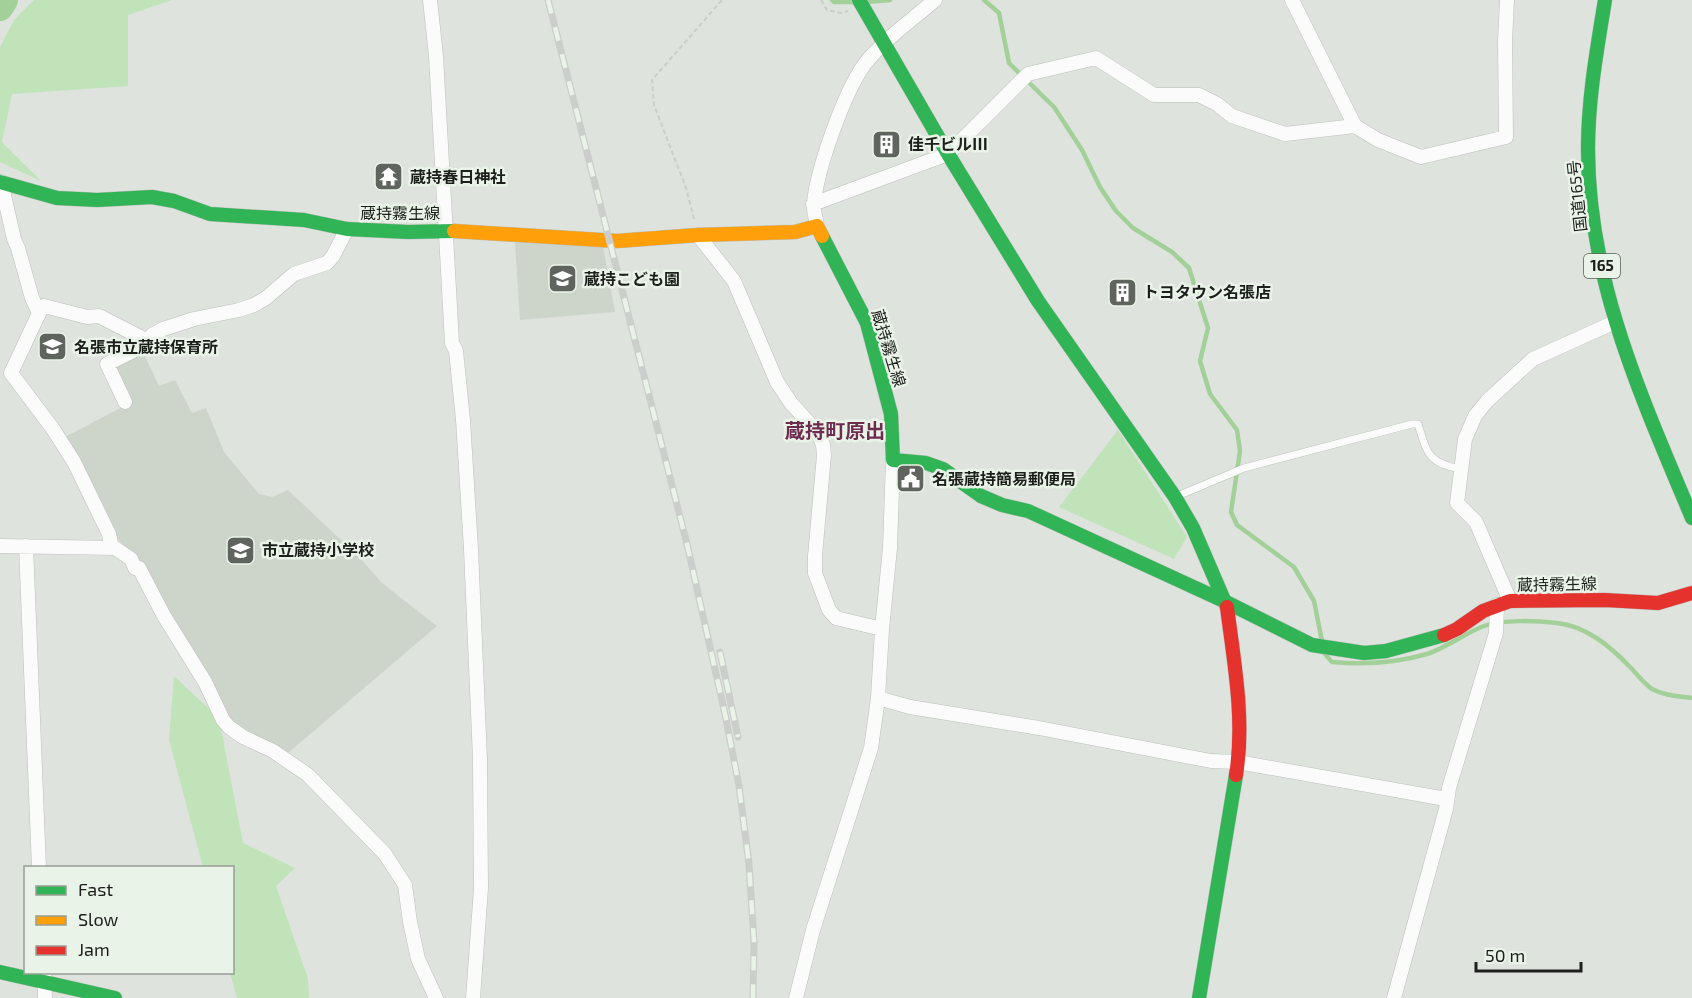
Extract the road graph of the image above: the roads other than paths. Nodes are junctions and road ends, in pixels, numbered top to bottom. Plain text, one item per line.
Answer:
1 (430, 0) edge
2 (935, 0) edge
3 (1292, 0) edge
4 (1507, 0) edge
5 (1605, 0) edge
6 (863, 6) edge
7 (885, 43) junction
8 (1355, 126) junction
9 (948, 154) junction
10 (0, 182) edge
11 (813, 204) junction
12 (818, 226) junction
13 (347, 230) junction
14 (445, 230) junction
15 (698, 235) junction
16 (39, 313) junction
17 (1615, 322) junction
18 (148, 341) junction
19 (125, 402) dead end
20 (893, 460) junction
21 (1460, 468) junction
22 (1175, 497) junction
23 (1692, 518) edge
24 (0, 546) edge
25 (26, 546) junction
26 (112, 548) junction
27 (1692, 593) edge
28 (1226, 602) junction
29 (1504, 603) junction
30 (882, 629) junction
31 (879, 698) junction
32 (1238, 762) junction
33 (1446, 799) junction
34 (39, 866) edge
35 (0, 972) edge
36 (44, 977) edge
37 (45, 998) edge
38 (115, 998) edge
39 (436, 998) edge
40 (473, 998) edge
41 (796, 998) edge
42 (1199, 998) edge
43 (1394, 998) edge

1 - 14 street
2 - 7 street
3 - 8 street
4 - 8 street
5 - 17 main road, 国道165号 / 165
6 - 7 main road
7 - 9 main road
7 - 11 street
8 - 9 street
9 - 11 street
9 - 22 main road
10 - 13 main road, 蔵持霧生線
10 - 16 street
11 - 12 street
12 - 15 main road, 蔵持霧生線
12 - 20 main road, 蔵持霧生線
13 - 14 main road, 蔵持霧生線
13 - 18 street
14 - 15 main road, 蔵持霧生線
14 - 40 street
15 - 30 street
16 - 18 street
16 - 26 street
17 - 21 street
17 - 23 main road, 国道165号 / 165
18 - 19 street
20 - 28 main road, 蔵持霧生線
20 - 30 street
21 - 22 lane
21 - 29 street
22 - 28 main road
24 - 25 street
25 - 26 street
25 - 34 street
26 - 39 street
27 - 29 main road, 蔵持霧生線
28 - 29 main road, 蔵持霧生線
28 - 32 main road
29 - 33 street
30 - 31 street
31 - 32 street
31 - 41 street
32 - 33 street
32 - 42 main road
33 - 43 street
35 - 36 main road
36 - 37 street
36 - 38 main road

